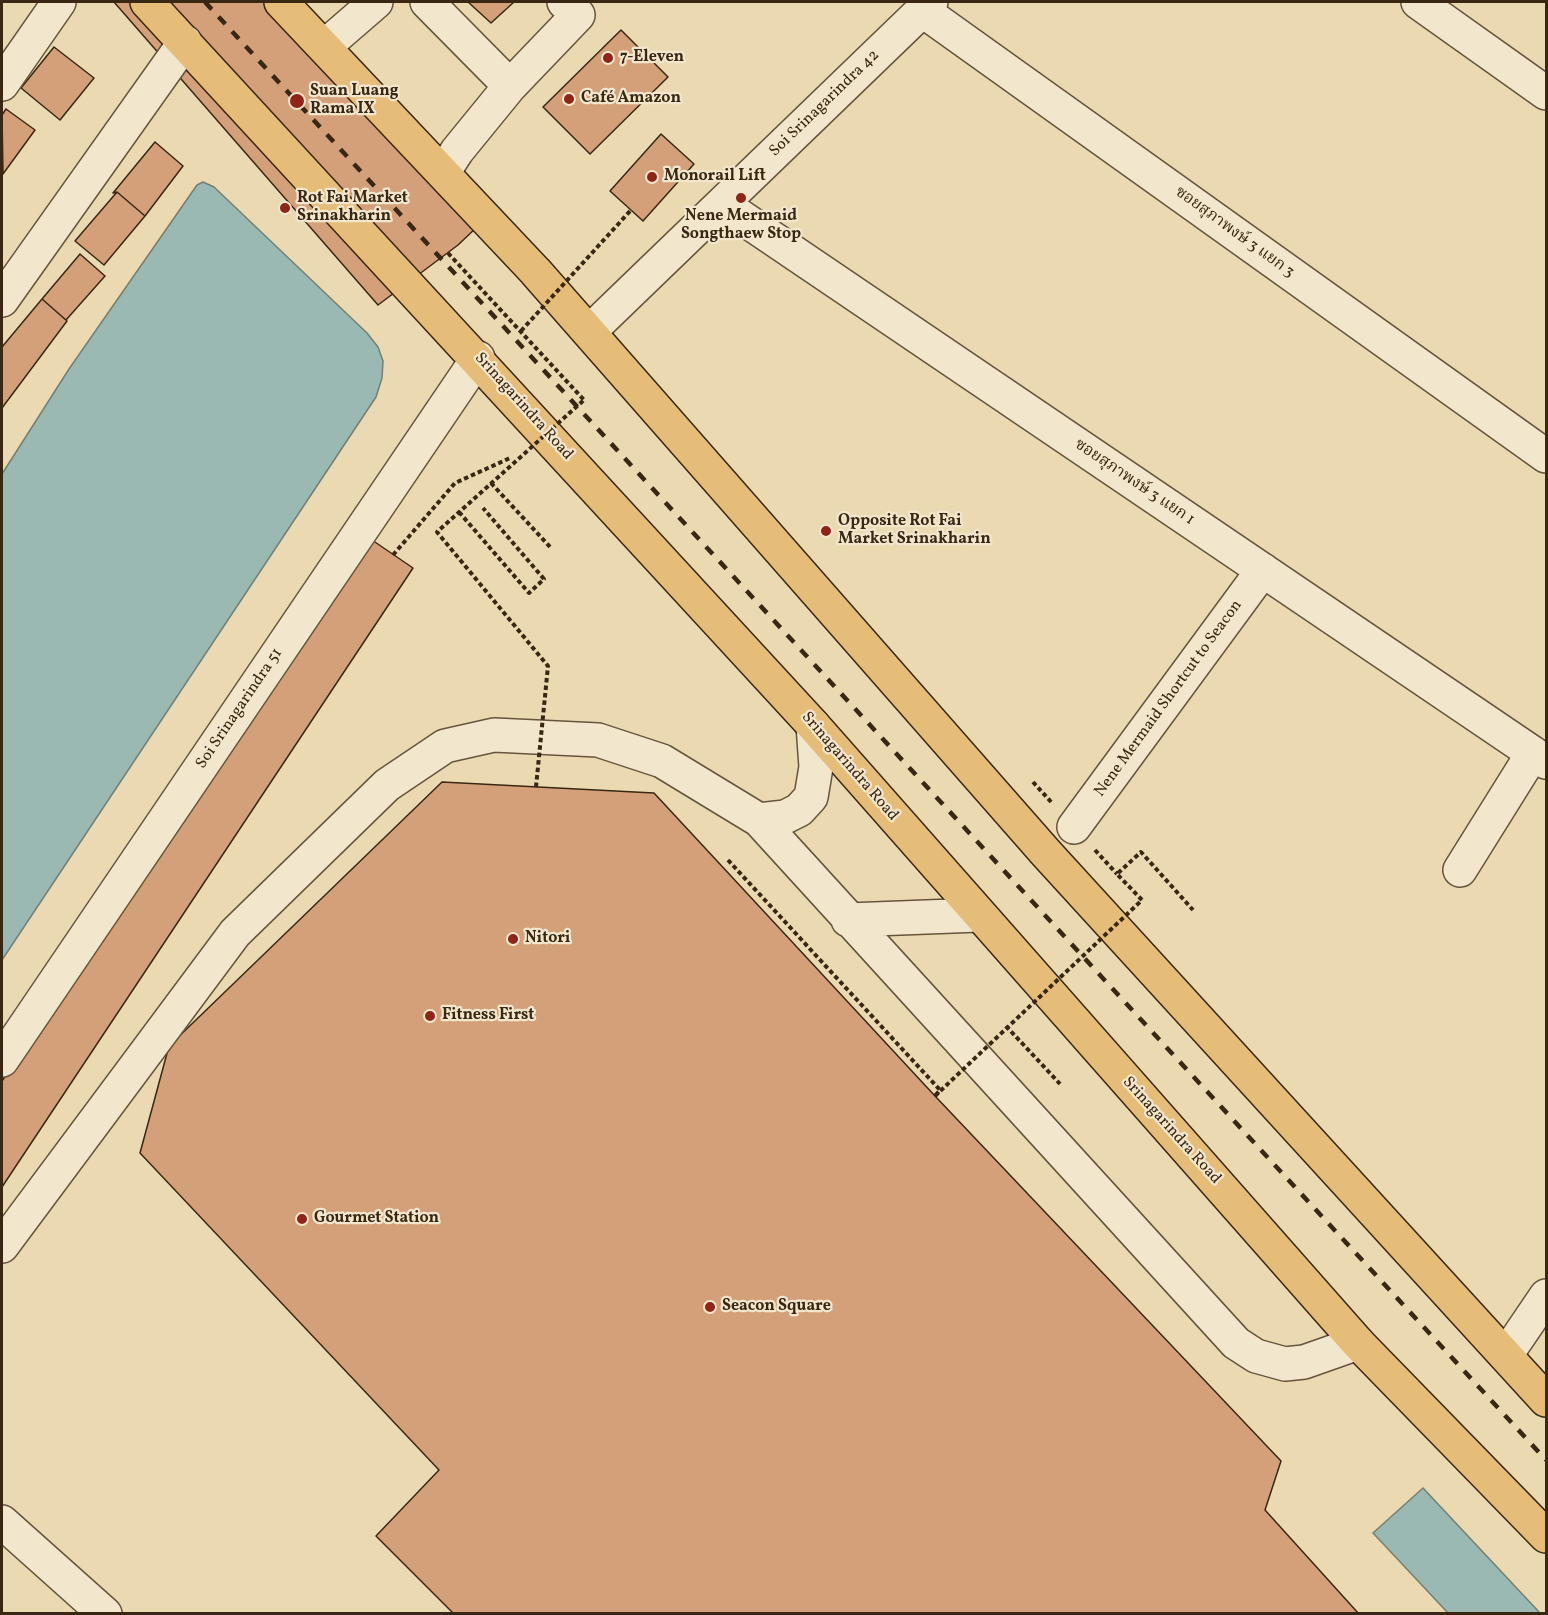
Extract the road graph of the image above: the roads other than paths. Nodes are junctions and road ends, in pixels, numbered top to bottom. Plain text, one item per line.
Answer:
1 (59, 2) edge
2 (147, 2) edge
3 (281, 2) edge
4 (376, 2) edge
5 (427, 2) edge
6 (564, 2) edge
7 (1418, 2) edge
8 (927, 6) edge
9 (185, 42) junction
10 (324, 47) junction
11 (1543, 82) edge
12 (2, 84) edge
13 (510, 86) junction
14 (443, 173) junction
15 (722, 204) junction
16 (2, 300) edge
17 (589, 332) junction
18 (478, 358) junction
19 (1546, 456) edge
20 (1263, 570) junction
21 (813, 725) junction
22 (1540, 758) edge
23 (759, 820) junction
24 (1074, 827) dead end
25 (1460, 870) dead end
26 (979, 915) junction
27 (848, 920) junction
28 (2, 1060) edge
29 (2, 1246) edge
30 (1546, 1296) edge
31 (1358, 1342) junction
32 (1506, 1355) junction
33 (1546, 1400) edge
34 (2, 1522) edge
35 (1546, 1536) edge
36 (105, 1614) edge

1 - 12 street
2 - 9 main road, Srinagarindra Road
3 - 10 main road
4 - 10 street
5 - 13 street
6 - 13 street
7 - 11 street
8 - 15 street, Soi Srinagarindra 42
8 - 19 street, ซอยสุภาพงษ์ 3 แยก 3
9 - 16 street
9 - 18 main road, Srinagarindra Road
10 - 14 main road
13 - 14 street
14 - 17 main road
15 - 17 street, Soi Srinagarindra 42
15 - 20 street, ซอยสุภาพงษ์ 3 แยก 1
17 - 32 main road
18 - 21 main road, Srinagarindra Road
18 - 28 street, Soi Srinagarindra 51
20 - 22 street, ซอยสุภาพงษ์ 3 แยก 1
20 - 24 street, Nene Mermaid Shortcut to Seacon
21 - 23 street
21 - 26 main road, Srinagarindra Road
22 - 25 street
23 - 27 street
23 - 29 street
26 - 27 street
26 - 31 main road, Srinagarindra Road
27 - 31 street
30 - 32 street
31 - 35 main road, Srinagarindra Road
32 - 33 main road
34 - 36 street

